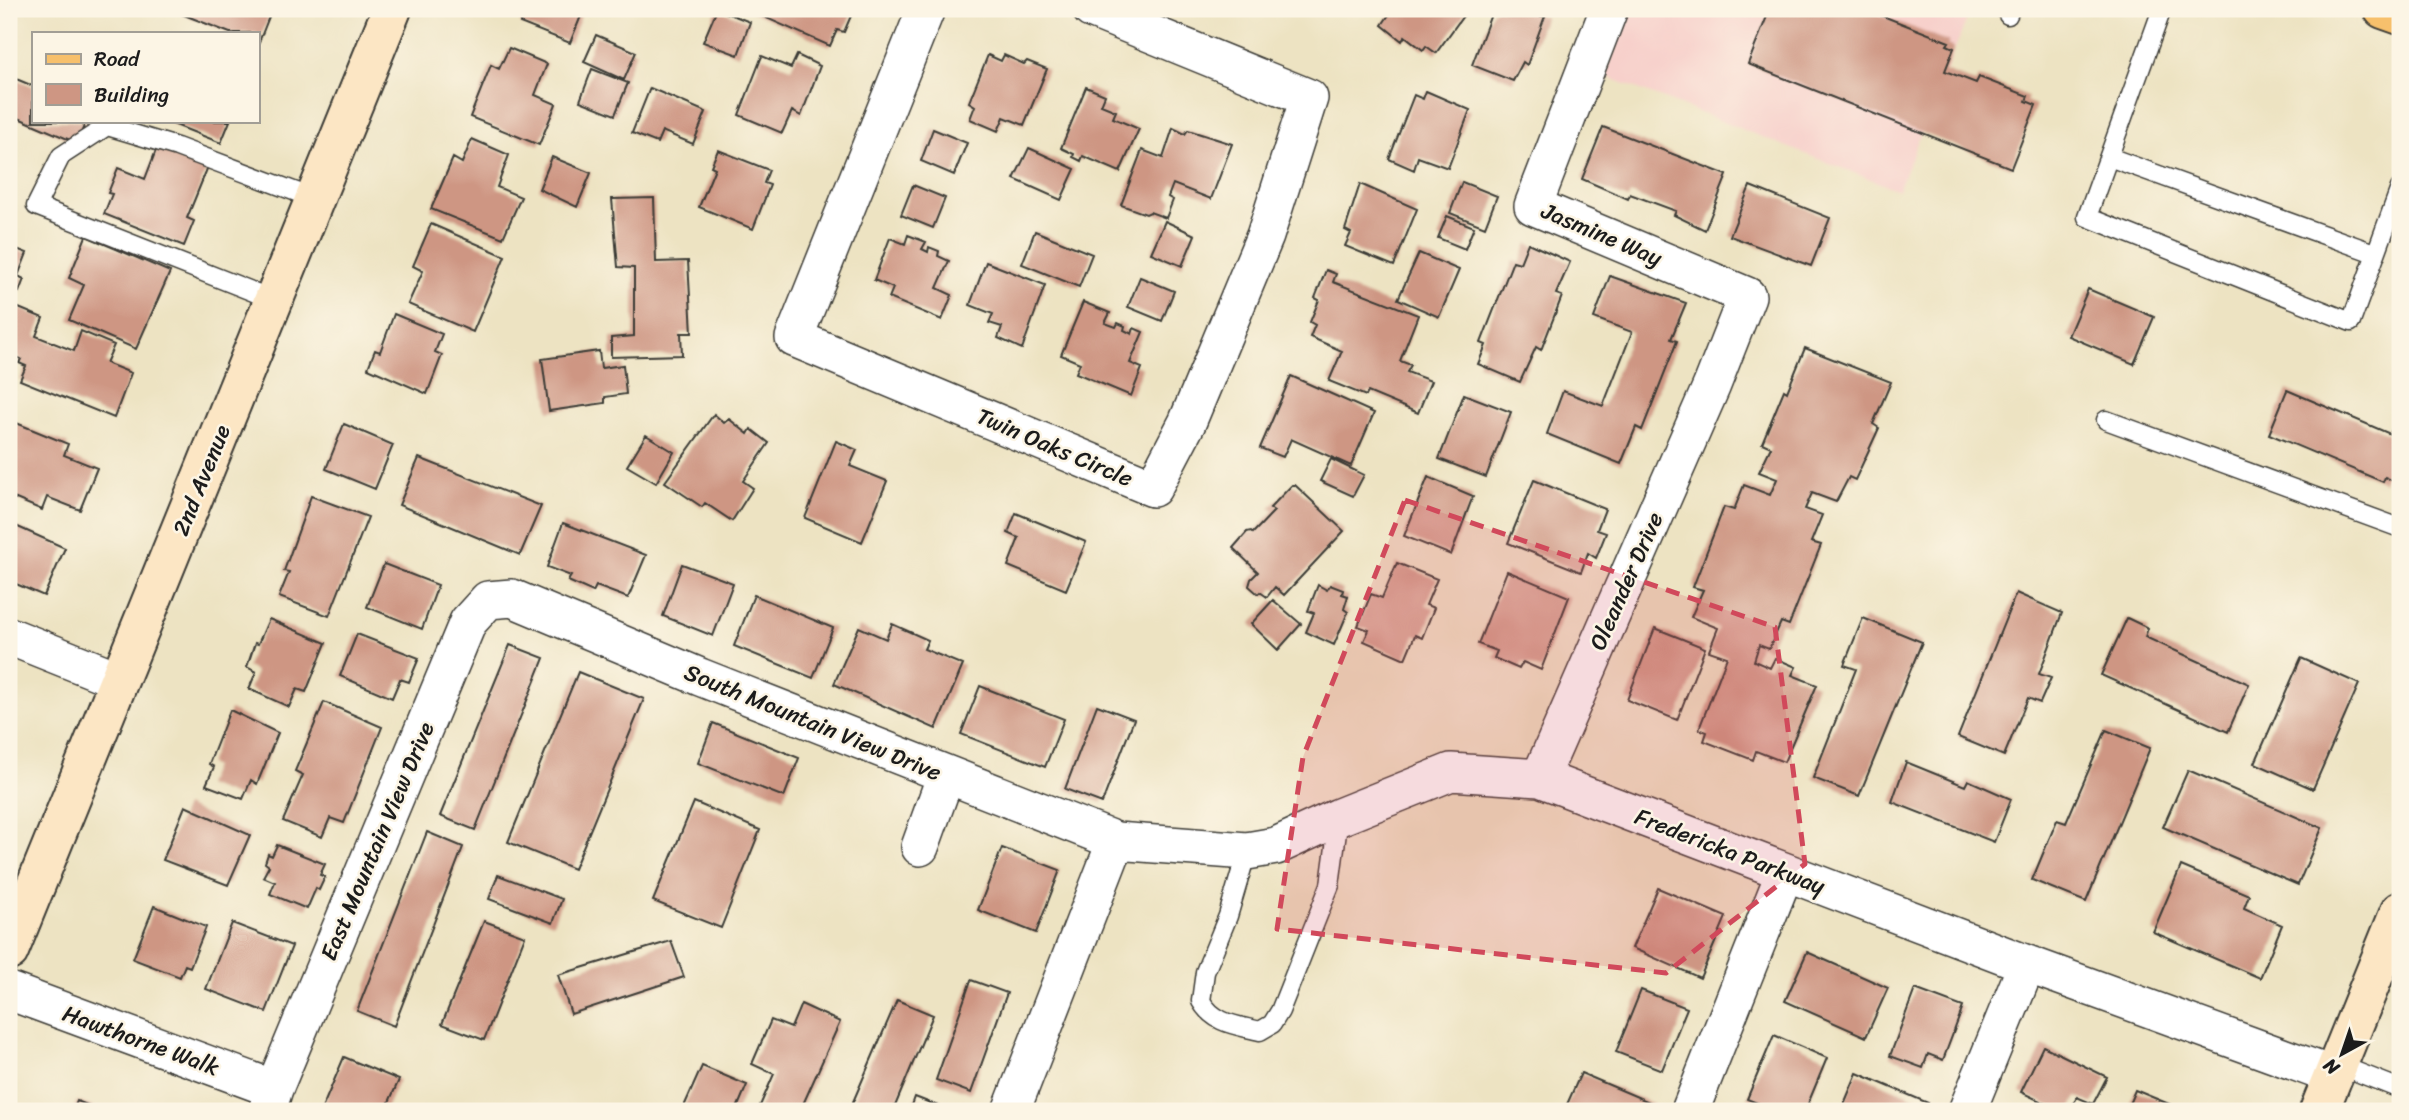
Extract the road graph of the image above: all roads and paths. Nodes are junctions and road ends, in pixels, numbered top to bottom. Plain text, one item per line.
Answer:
1 (392, 9) edge
2 (926, 9) edge
3 (1091, 9) edge
4 (1609, 9) edge
5 (2161, 9) edge
6 (2384, 9) edge
7 (2400, 15) edge
8 (2109, 157) junction
9 (2400, 188) edge
10 (315, 199) junction
11 (2374, 253) junction
12 (1747, 296) joint
13 (274, 300) junction
14 (2106, 420) dead end
15 (2400, 528) edge
16 (512, 598) joint
17 (9, 636) edge
18 (119, 680) junction
19 (946, 775) junction
20 (1540, 778) junction
21 (1339, 817) junction
22 (1116, 841) junction
23 (920, 847) dead end
24 (1247, 851) junction
25 (1785, 872) junction
26 (2400, 911) edge
27 (9, 951) edge
28 (2027, 964) junction
29 (9, 991) edge
30 (2336, 1070) junction
31 (2400, 1090) edge
32 (271, 1100) edge
33 (1011, 1111) edge
34 (1690, 1111) edge
35 (1967, 1111) edge
36 (2319, 1111) edge

1 - 10 street, 2nd Avenue
2 - 3 street, Twin Oaks Circle
4 - 12 street, Jasmine Way
5 - 8 lane
6 - 7 main road
8 - 11 lane
8 - 11 lane
9 - 11 lane
10 - 13 street, 2nd Avenue
10 - 13 lane
12 - 20 street, Oleander Drive
13 - 18 street, 2nd Avenue
14 - 15 lane
16 - 19 street, South Mountain View Drive
16 - 32 street, East Mountain View Drive
17 - 18 street
18 - 27 street, 2nd Avenue
19 - 22 street, South Mountain View Drive
19 - 23 street
20 - 21 street, Fredericka Parkway
20 - 25 street, Fredericka Parkway
21 - 24 street, Fredericka Parkway
21 - 24 lane
22 - 24 street, Fredericka Parkway
22 - 33 street
25 - 28 street, Fredericka Parkway
25 - 34 street
26 - 30 street
28 - 30 street, Fredericka Parkway
28 - 35 street
29 - 32 street, Hawthorne Walk
30 - 31 lane
30 - 36 street

